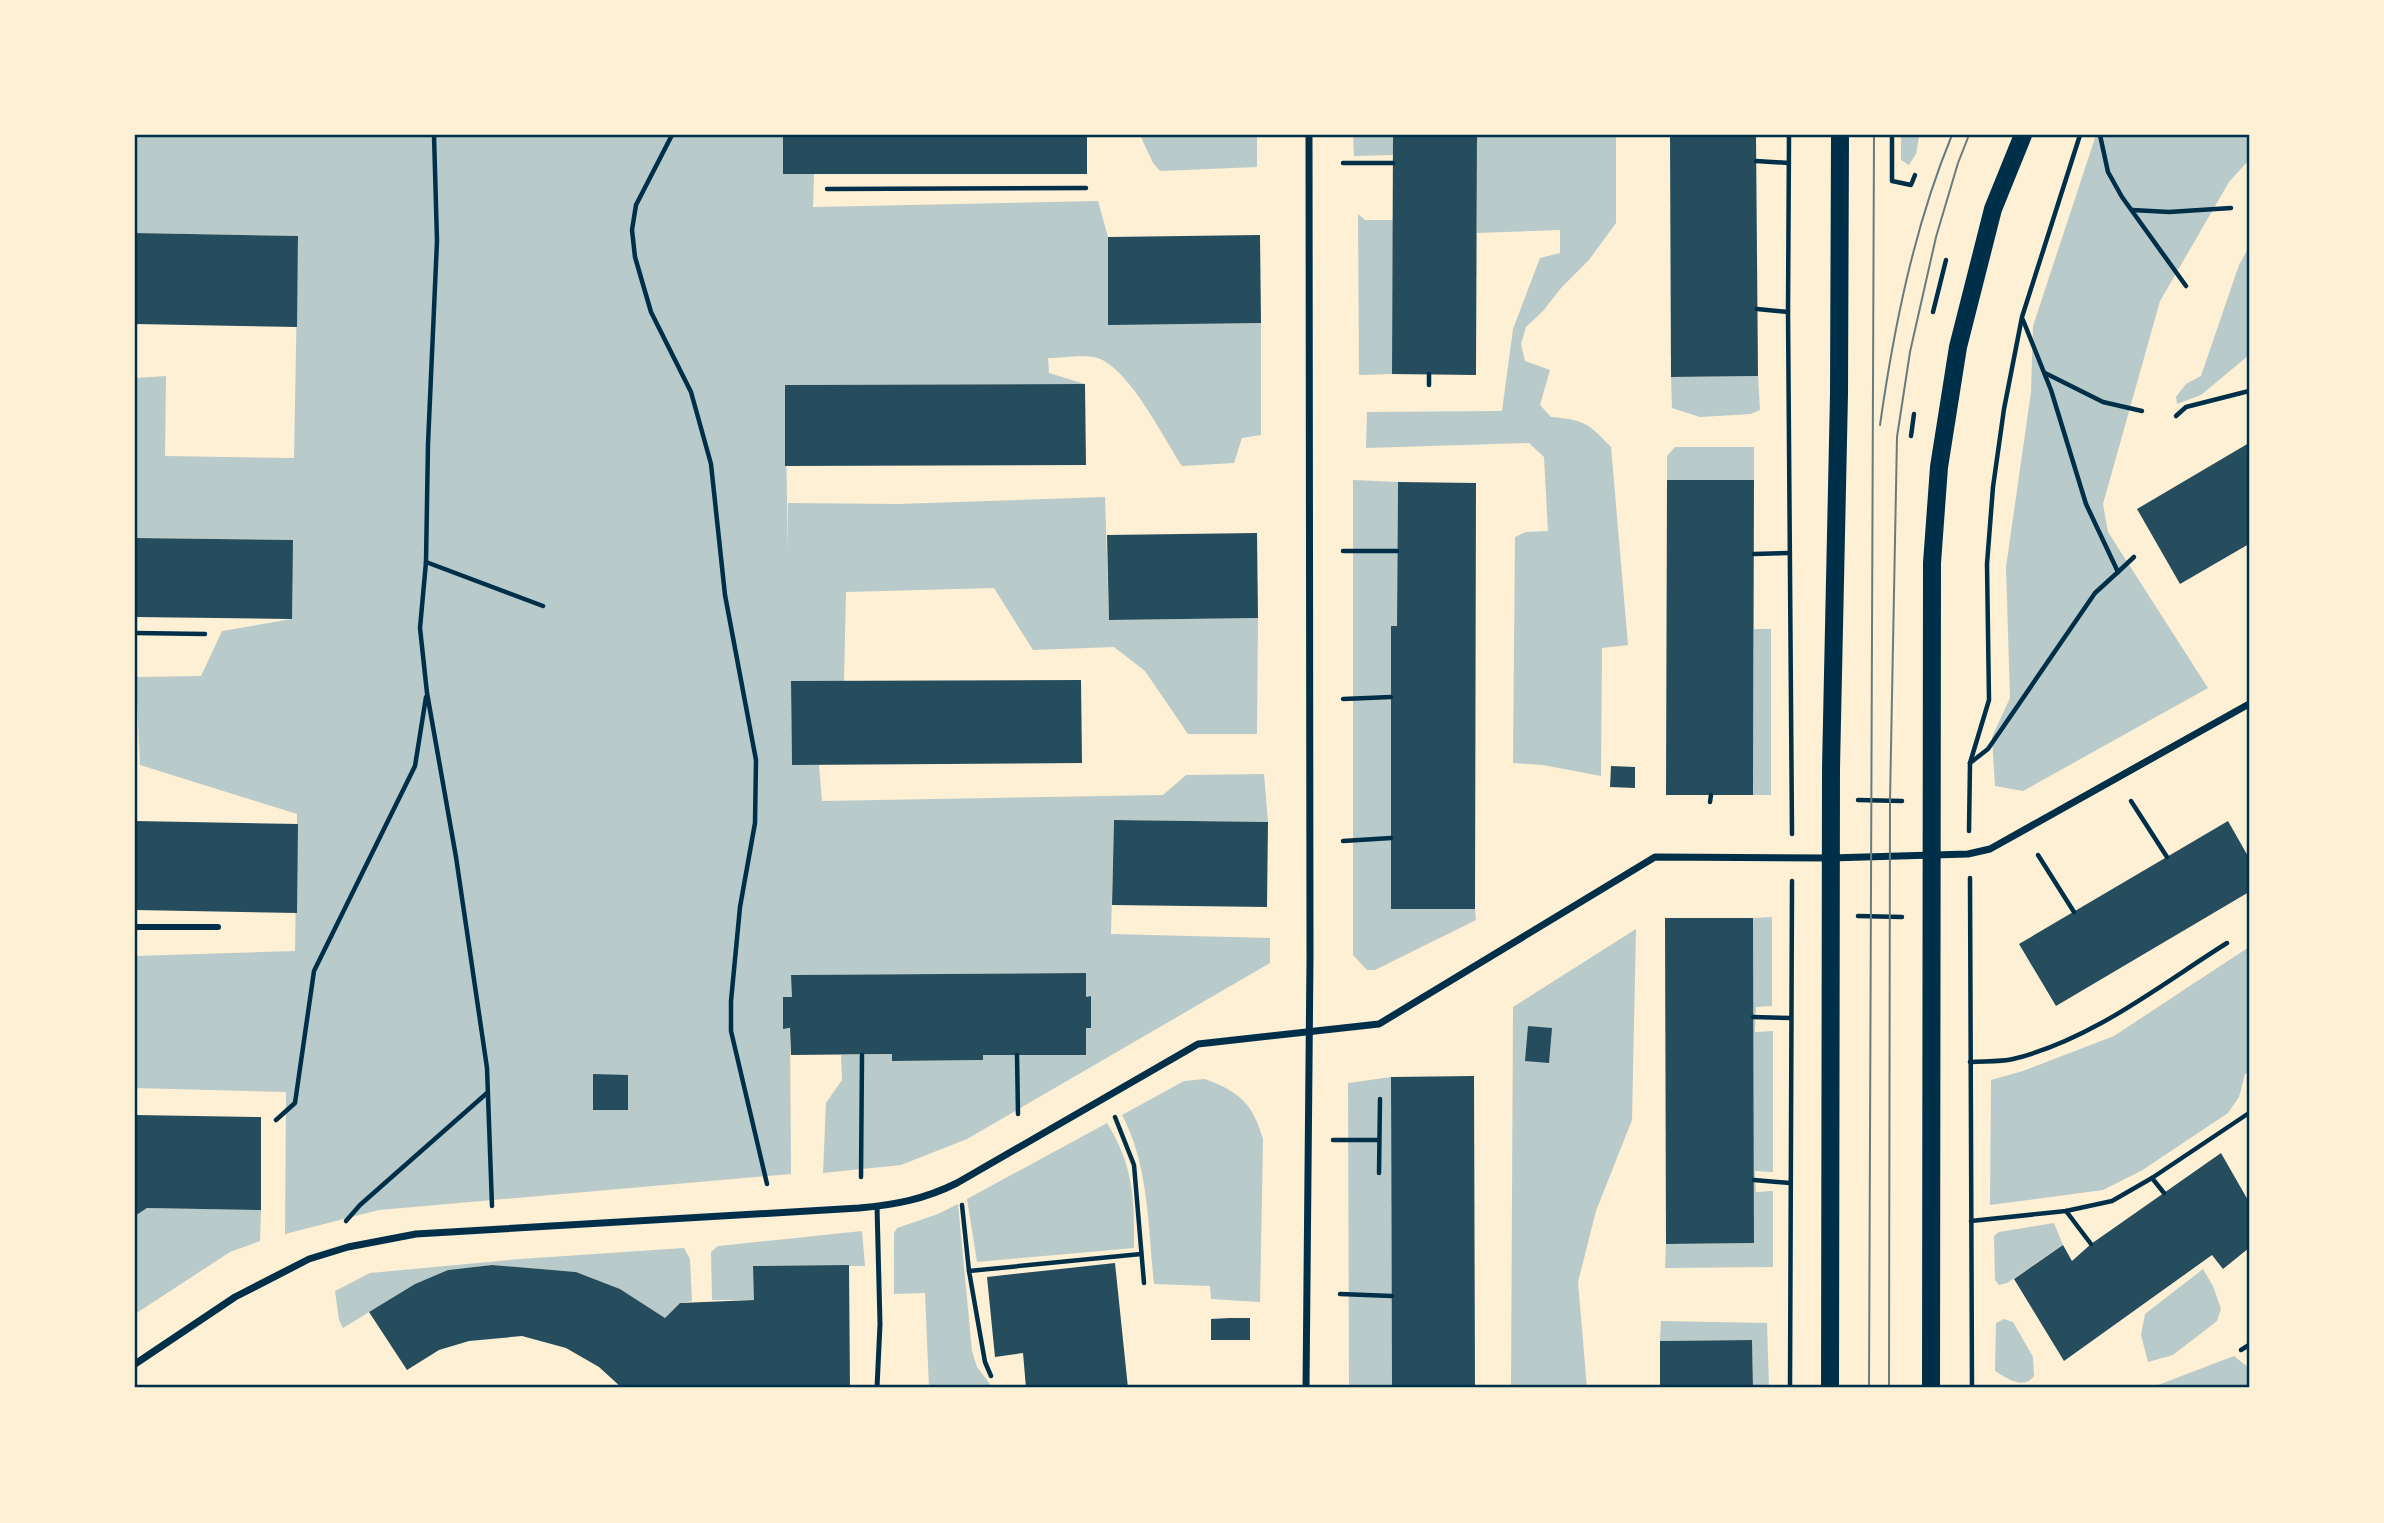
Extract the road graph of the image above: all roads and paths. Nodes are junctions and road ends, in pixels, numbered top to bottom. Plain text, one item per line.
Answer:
1 (434, 135) edge
2 (672, 135) edge
3 (1309, 135) edge
4 (1789, 135) edge
5 (1840, 135) edge
6 (1892, 135) edge
7 (2023, 135) edge
8 (2080, 135) edge
9 (2100, 135) edge
10 (1756, 160) dead end
11 (1343, 163) dead end
12 (1393, 163) dead end
13 (1789, 163) junction
14 (1915, 175) dead end
15 (1086, 188) dead end
16 (827, 189) dead end
17 (2231, 208) dead end
18 (2131, 210) junction
19 (2186, 286) dead end
20 (1757, 309) dead end
21 (1788, 312) junction
22 (2022, 317) junction
23 (2044, 372) junction
24 (1429, 374) dead end
25 (1429, 386) dead end
26 (2249, 391) edge
27 (2142, 411) dead end
28 (2176, 416) dead end
29 (1343, 551) dead end
30 (1397, 551) dead end
31 (1790, 553) junction
32 (1754, 554) dead end
33 (2134, 557) dead end
34 (426, 562) junction
35 (2118, 572) junction
36 (543, 606) dead end
37 (135, 633) edge
38 (205, 634) dead end
39 (427, 693) junction
40 (1391, 697) dead end
41 (1343, 699) dead end
42 (2249, 704) edge
43 (1969, 763) junction
44 (1711, 795) dead end
45 (1792, 799) junction
46 (1830, 800) junction
47 (1931, 801) junction
48 (1969, 801) junction
49 (2131, 801) dead end
50 (1710, 802) dead end
51 (1391, 838) dead end
52 (1343, 841) dead end
53 (1968, 854) junction
54 (1932, 855) junction
55 (2038, 856) dead end
56 (1792, 857) junction
57 (2167, 857) dead end
58 (1830, 858) junction
59 (2074, 912) dead end
60 (1791, 916) junction
61 (1830, 916) junction
62 (1932, 917) junction
63 (135, 927) edge
64 (218, 927) dead end
65 (2227, 943) dead end
66 (1753, 1017) dead end
67 (1791, 1018) junction
68 (1309, 1031) junction
69 (862, 1055) dead end
70 (1017, 1055) dead end
71 (1970, 1062) junction
72 (488, 1093) junction
73 (1380, 1100) dead end
74 (1114, 1113) dead end
75 (2249, 1113) edge
76 (1018, 1114) dead end
77 (276, 1120) dead end
78 (1308, 1140) junction
79 (1378, 1140) junction
80 (1379, 1173) dead end
81 (861, 1177) dead end
82 (2152, 1178) junction
83 (1754, 1180) dead end
84 (1790, 1183) junction
85 (767, 1184) dead end
86 (2164, 1193) dead end
87 (961, 1197) dead end
88 (877, 1206) junction
89 (492, 1208) dead end
90 (2066, 1211) junction
91 (1972, 1221) junction
92 (343, 1225) dead end
93 (2091, 1244) dead end
94 (1141, 1254) junction
95 (969, 1271) junction
96 (1144, 1283) dead end
97 (1340, 1294) dead end
98 (1392, 1296) dead end
99 (2249, 1345) edge
100 (2241, 1350) dead end
101 (135, 1364) edge
102 (991, 1376) dead end
103 (877, 1388) edge
104 (1306, 1388) edge
105 (1790, 1388) edge
106 (1830, 1388) edge
107 (1931, 1388) edge
108 (1972, 1388) edge

1 - 34 path
2 - 85 path
3 - 68 street
4 - 13 path
5 - 46 main road
6 - 14 path
7 - 47 main road
8 - 22 path
9 - 18 path
10 - 13 path
11 - 12 path
13 - 21 path
15 - 16 path
17 - 18 path
18 - 19 path
20 - 21 path
21 - 31 path
22 - 23 path
22 - 43 path
23 - 27 path
23 - 35 path
24 - 25 path
26 - 28 path
29 - 30 path
31 - 32 path
31 - 45 path
33 - 35 path
34 - 36 path
34 - 39 path
35 - 43 path
37 - 38 path
39 - 72 path
39 - 77 path
40 - 41 path
42 - 53 street
43 - 48 path
44 - 50 path
45 - 46 path
45 - 56 path
46 - 47 path
46 - 58 main road
47 - 48 path
47 - 54 main road
48 - 53 path
49 - 57 path
51 - 52 path
53 - 54 street
53 - 71 path
54 - 58 street
54 - 62 main road
55 - 59 path
56 - 58 street
56 - 60 path
56 - 68 street
58 - 61 main road
60 - 61 path
60 - 67 path
61 - 62 path
61 - 106 main road
62 - 107 main road
63 - 64 street
65 - 71 path
66 - 67 path
67 - 84 path
68 - 78 street
68 - 88 street
69 - 81 path
70 - 76 path
71 - 91 path
72 - 89 path
72 - 92 path
73 - 79 path
74 - 94 path
75 - 82 path
78 - 79 path
78 - 104 street
79 - 80 path
82 - 86 path
82 - 90 path
83 - 84 path
84 - 105 path
87 - 95 path
88 - 101 street
88 - 103 lane
90 - 91 path
90 - 93 path
91 - 108 path
94 - 95 path
94 - 96 path
95 - 102 path
97 - 98 path
99 - 100 path

